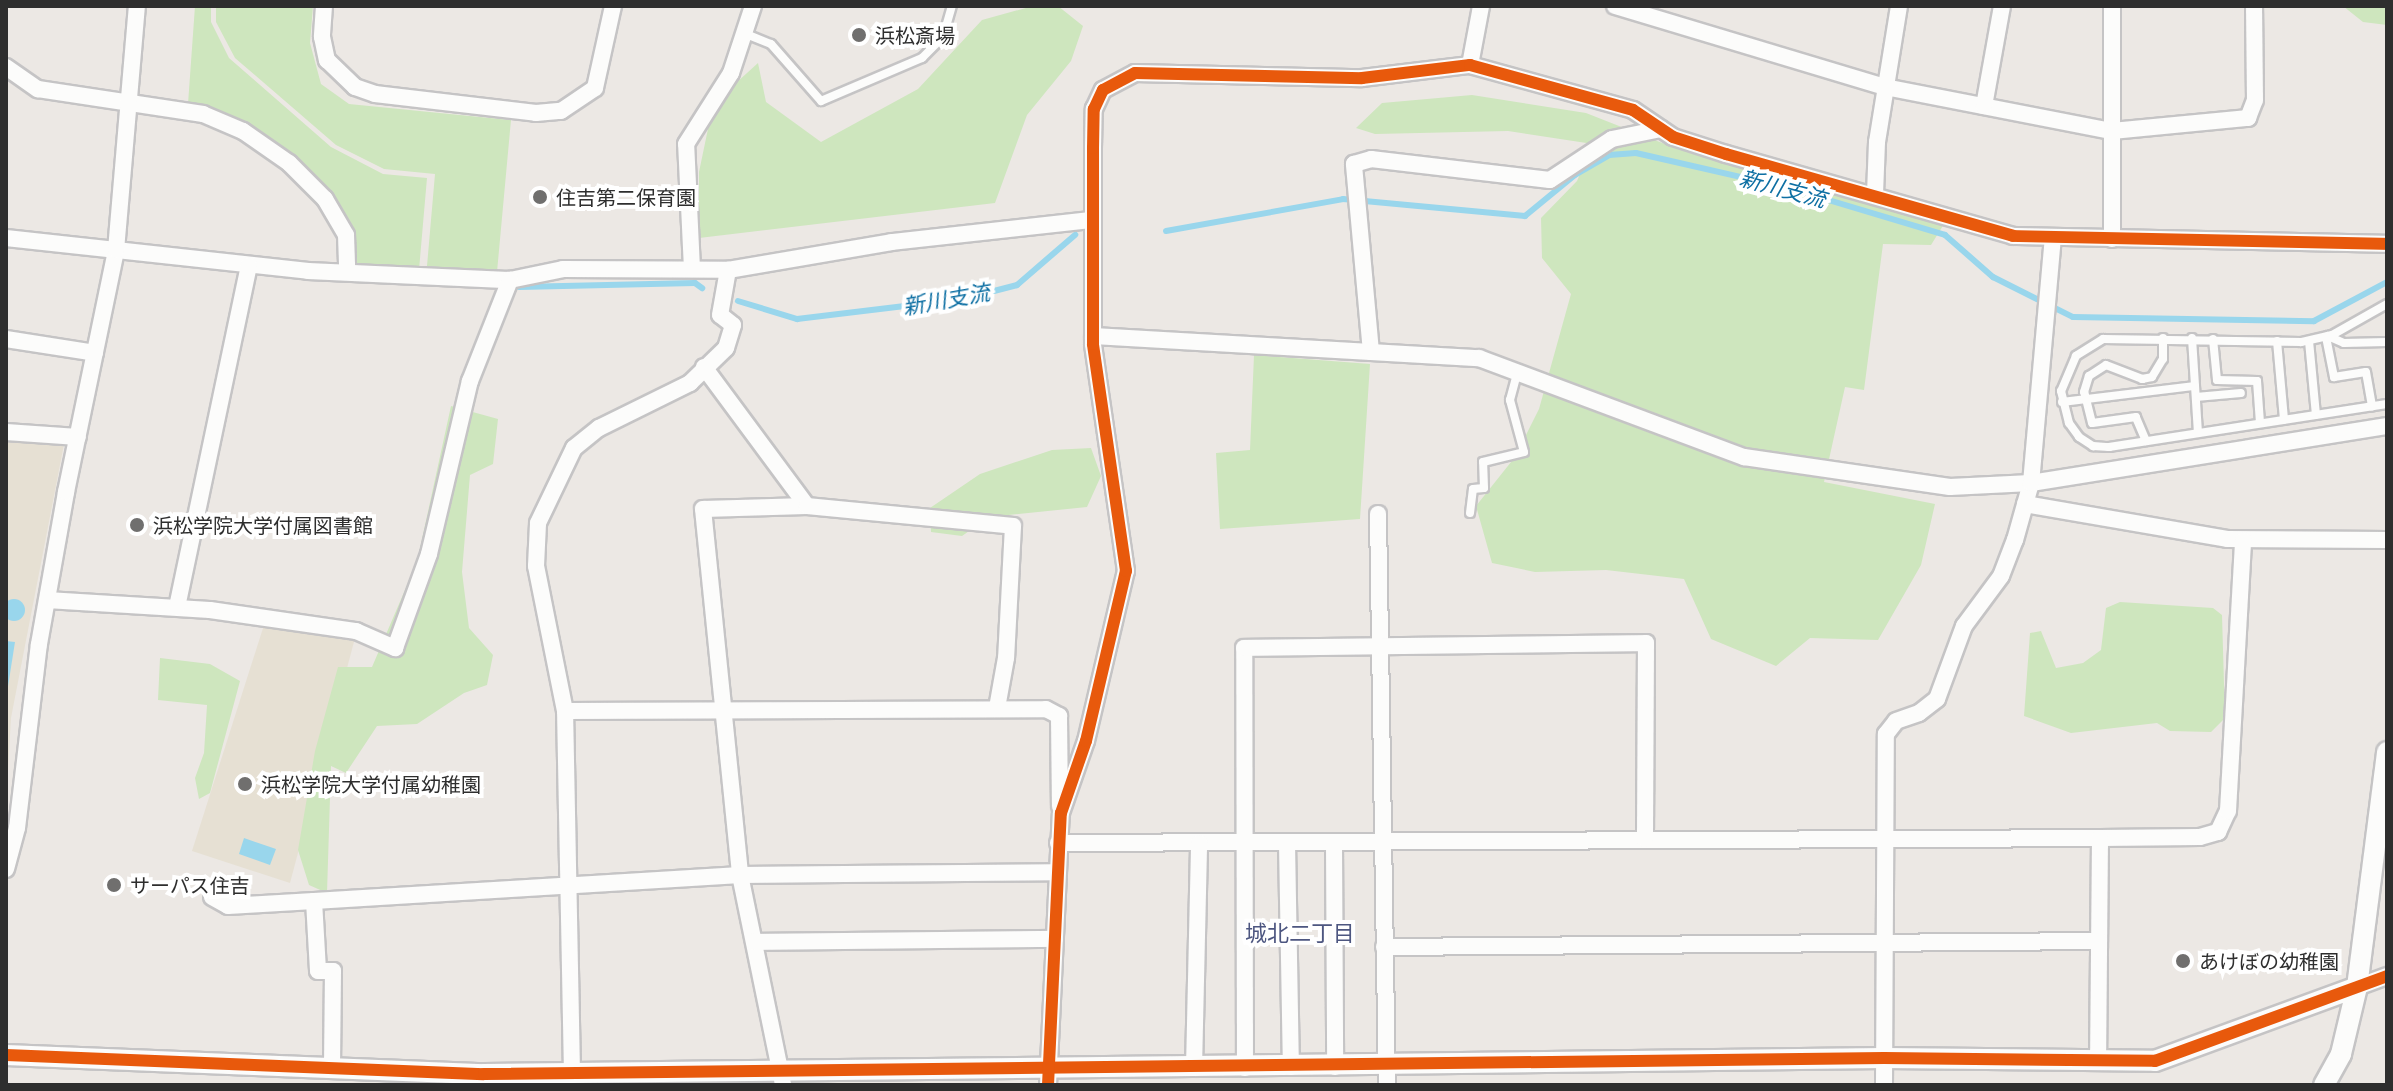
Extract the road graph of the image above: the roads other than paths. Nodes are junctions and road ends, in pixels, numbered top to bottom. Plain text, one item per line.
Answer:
1 (137, 6) edge
2 (324, 6) edge
3 (613, 6) edge
4 (753, 6) edge
5 (952, 6) edge
6 (1481, 6) edge
7 (1615, 6) edge
8 (1899, 6) edge
9 (2002, 6) edge
10 (2112, 6) edge
11 (2254, 6) edge
12 (1671, 13) edge
13 (746, 34) junction
14 (1470, 65) junction
15 (6, 67) edge
16 (1885, 87) junction
17 (129, 105) junction
18 (1984, 106) junction
19 (1661, 129) junction
20 (2112, 131) junction
21 (1875, 194) junction
22 (1092, 220) junction
23 (6, 238) edge
24 (2053, 238) junction
25 (2112, 239) junction
26 (2387, 244) edge
27 (116, 250) junction
28 (249, 266) junction
29 (692, 269) junction
30 (728, 270) junction
31 (347, 272) junction
32 (510, 280) junction
33 (2387, 304) edge
34 (1093, 336) junction
35 (2327, 337) junction
36 (2163, 338) junction
37 (2192, 338) junction
38 (6, 339) edge
39 (2213, 339) junction
40 (2277, 341) junction
41 (2309, 341) junction
42 (2387, 342) edge
43 (1371, 352) junction
44 (95, 353) junction
45 (704, 367) junction
46 (1518, 369) junction
47 (2195, 386) junction
48 (2241, 393) dead end
49 (2196, 397) junction
50 (2084, 400) junction
51 (2062, 402) junction
52 (2387, 404) edge
53 (2372, 406) junction
54 (2316, 415) junction
55 (2284, 420) junction
56 (2260, 423) junction
57 (2387, 426) edge
58 (6, 432) edge
59 (2198, 433) junction
60 (78, 437) junction
61 (2146, 441) junction
62 (2031, 483) junction
63 (2025, 504) junction
64 (807, 506) junction
65 (1470, 513) dead end
66 (1378, 514) dead end
67 (2243, 540) junction
68 (2387, 540) edge
69 (47, 600) junction
70 (177, 607) junction
71 (1382, 644) junction
72 (997, 708) junction
73 (565, 711) junction
74 (727, 713) junction
75 (2387, 752) edge
76 (1061, 813) junction
77 (2100, 838) junction
78 (1645, 839) junction
79 (1882, 839) junction
80 (1058, 843) junction
81 (1199, 843) junction
82 (1245, 843) junction
83 (1287, 843) junction
84 (1334, 843) junction
85 (1382, 843) junction
86 (6, 869) edge
87 (1055, 872) junction
88 (740, 875) junction
89 (570, 885) junction
90 (212, 897) dead end
91 (314, 901) junction
92 (1055, 939) junction
93 (2099, 941) junction
94 (755, 942) junction
95 (1881, 942) junction
96 (1384, 947) junction
97 (2387, 976) edge
98 (2357, 987) junction
99 (6, 1055) edge
100 (1884, 1058) junction
101 (2098, 1060) junction
102 (1291, 1067) junction
103 (1335, 1067) junction
104 (1194, 1068) junction
105 (1245, 1068) junction
106 (332, 1069) junction
107 (572, 1073) junction
108 (1048, 1076) edge
109 (1387, 1076) edge
110 (782, 1078) edge
111 (1884, 1085) edge
112 (2324, 1085) edge

1 - 17 street
2 - 3 street
4 - 13 street
5 - 13 lane
6 - 14 street
7 - 12 street
8 - 16 street
9 - 18 street
10 - 20 street
11 - 20 street
12 - 16 street
13 - 29 street
14 - 19 street
14 - 22 street
15 - 17 street
16 - 18 street
16 - 21 street
17 - 27 street
17 - 31 street
18 - 20 street
19 - 21 street
19 - 43 street
20 - 25 street
21 - 24 street
22 - 30 street
22 - 34 street
23 - 27 street
24 - 25 street
24 - 62 street
25 - 26 street
27 - 28 street
27 - 44 street
28 - 31 street
28 - 70 street
29 - 30 street
29 - 32 street
30 - 45 street
31 - 32 street
32 - 70 street
33 - 35 lane
34 - 43 street
34 - 76 street
35 - 41 lane
35 - 42 lane
35 - 53 lane
36 - 37 lane
36 - 50 lane
36 - 51 lane
37 - 39 lane
37 - 47 lane
38 - 44 street
39 - 40 lane
39 - 56 lane
40 - 41 lane
40 - 55 lane
41 - 54 lane
43 - 46 street
44 - 60 street
45 - 64 street
45 - 73 street
46 - 62 street
46 - 65 lane
47 - 49 lane
47 - 50 lane
48 - 49 lane
49 - 59 lane
50 - 51 lane
50 - 61 lane
51 - 61 lane
52 - 53 lane
53 - 54 lane
54 - 55 lane
55 - 56 lane
56 - 59 lane
57 - 62 street
58 - 60 street
59 - 61 lane
60 - 69 street
62 - 63 street
63 - 67 street
63 - 79 street
64 - 72 street
64 - 74 street
66 - 71 street
67 - 68 street
67 - 77 street
69 - 70 street
69 - 86 street
71 - 78 street
71 - 82 street
71 - 85 street
72 - 74 street
72 - 76 street
73 - 74 street
73 - 89 street
74 - 88 street
75 - 98 street
76 - 80 street
77 - 79 street
77 - 93 street
78 - 79 street
78 - 85 street
79 - 95 street
80 - 81 street
80 - 87 street
81 - 82 street
81 - 104 street
82 - 83 street
82 - 105 street
83 - 84 street
83 - 102 street
84 - 85 street
84 - 103 street
85 - 96 street
87 - 88 street
87 - 92 street
88 - 89 street
88 - 94 street
89 - 91 street
89 - 107 street
90 - 91 street
91 - 106 street
92 - 94 street
92 - 108 street
93 - 95 street
93 - 101 street
94 - 110 street
95 - 96 street
95 - 100 street
96 - 109 street
97 - 98 street
98 - 101 street
98 - 112 street
99 - 106 street
100 - 101 street
100 - 109 street
100 - 111 street
102 - 103 street
102 - 105 street
103 - 109 street
104 - 105 street
104 - 108 street
106 - 107 street
107 - 110 street
108 - 110 street

